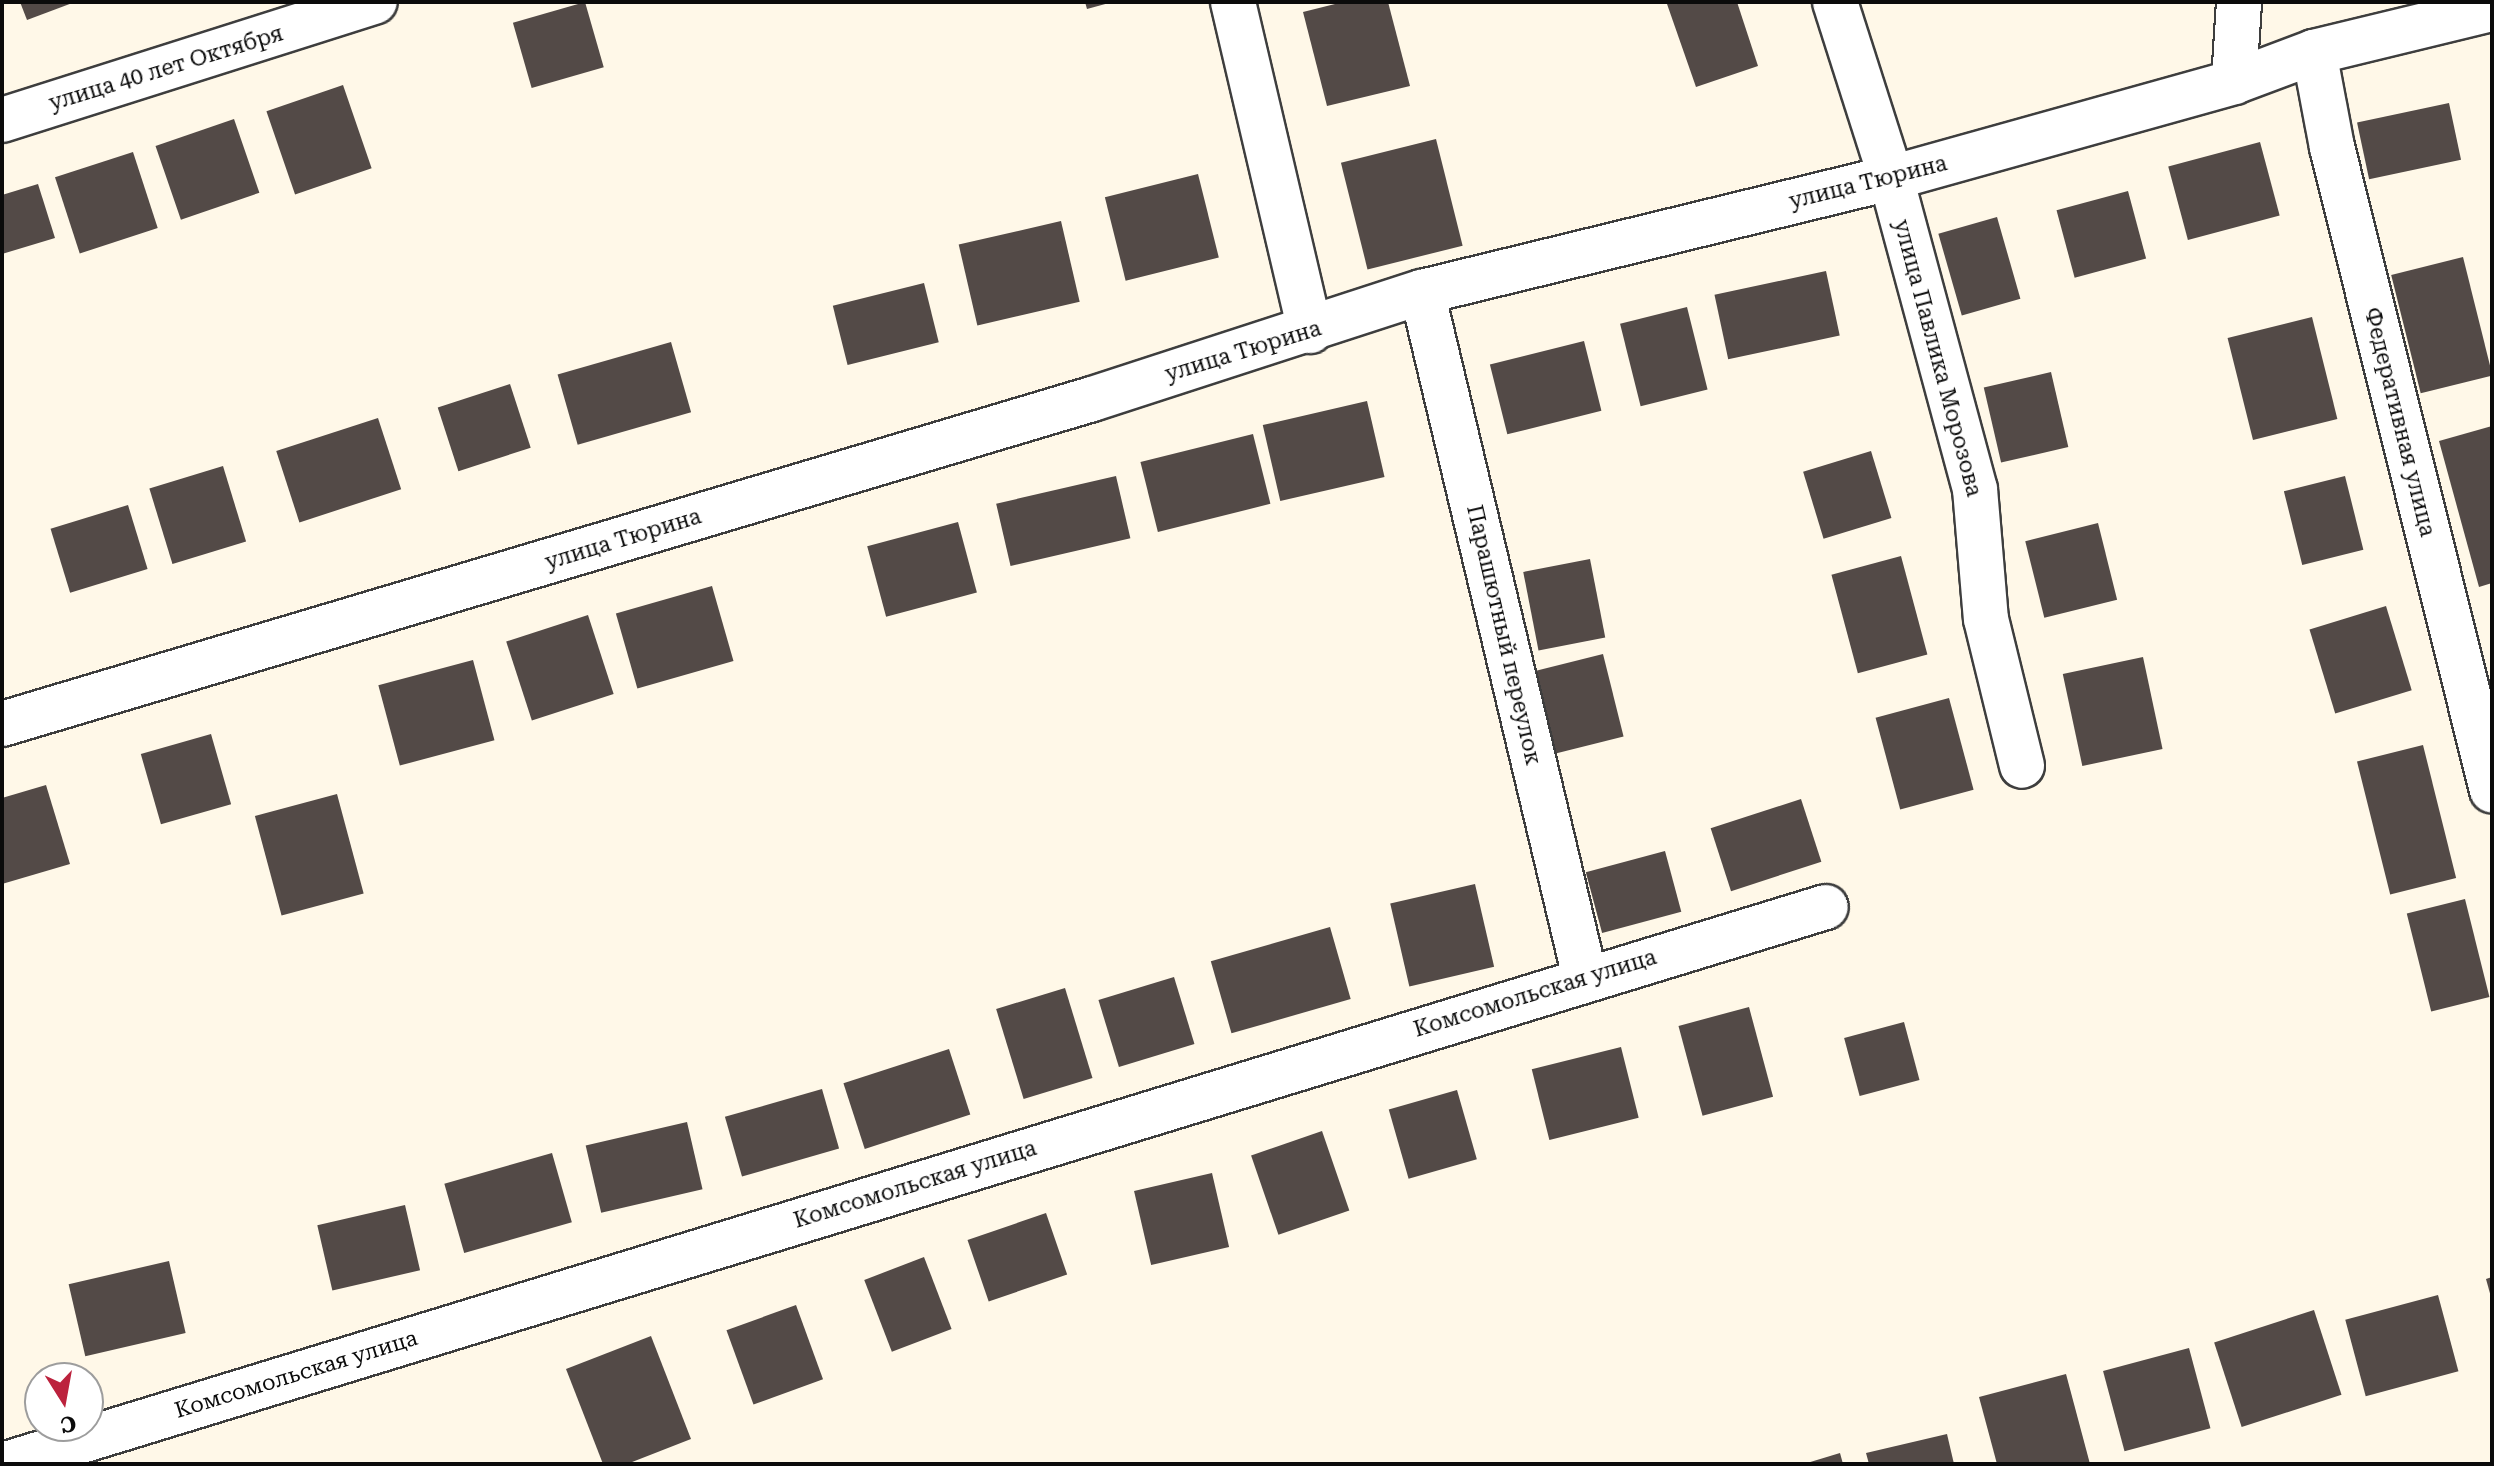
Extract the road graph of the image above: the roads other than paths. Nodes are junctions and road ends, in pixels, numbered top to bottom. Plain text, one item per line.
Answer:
1 (375, 2) edge
2 (1233, 2) edge
3 (1835, 2) edge
4 (2239, 2) edge
5 (2492, 9) edge
6 (2314, 52) junction
7 (2234, 82) junction
8 (2, 120) edge
9 (1891, 178) junction
10 (1422, 292) junction
11 (1310, 331) junction
12 (2, 724) edge
13 (2022, 766) dead end
14 (2492, 790) edge
15 (1826, 907) dead end
16 (1585, 977) junction
17 (6, 1464) edge

1 - 8 street, улица 40 лет Октября
2 - 11 street
3 - 9 street, улица Павлика Морозова
4 - 7 street
5 - 6 street, улица Тюрина
6 - 7 street, улица Тюрина
6 - 14 street, Федеративная улица
7 - 9 street, улица Тюрина
9 - 10 street, улица Тюрина
9 - 13 street, улица Павлика Морозова
10 - 11 street, улица Тюрина
10 - 16 street, Парашютный переулок
11 - 12 street, улица Тюрина
15 - 16 street, Комсомольская улица
16 - 17 street, Комсомольская улица

